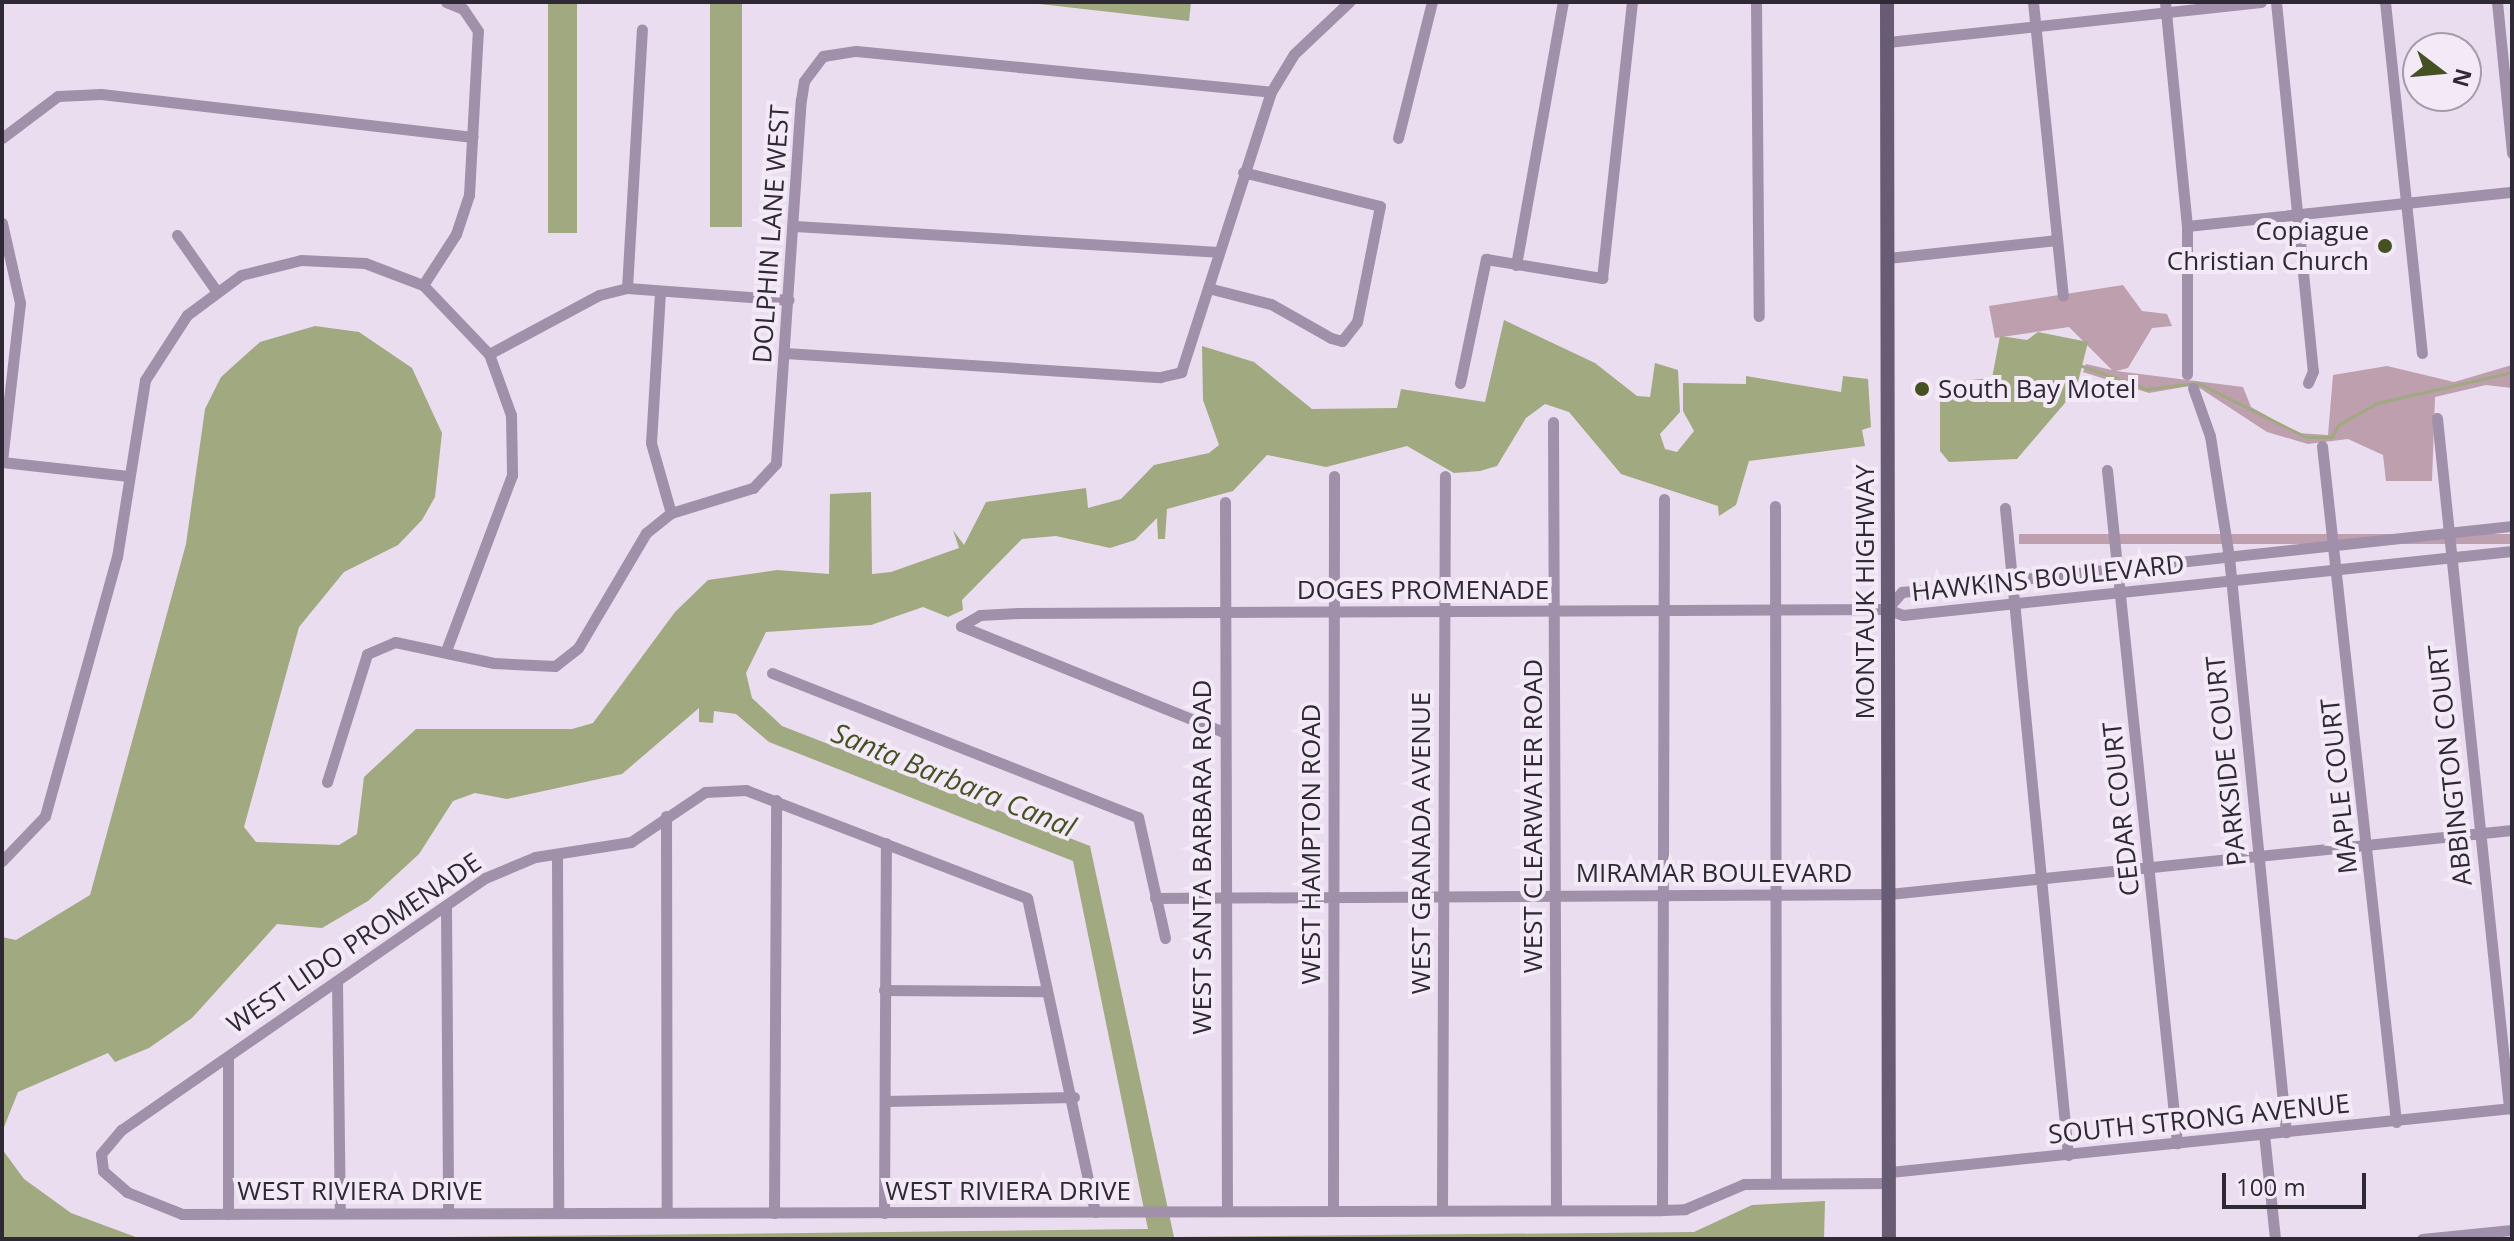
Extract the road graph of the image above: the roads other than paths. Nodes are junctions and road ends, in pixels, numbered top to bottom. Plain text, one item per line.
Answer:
1 (446, 2) edge
2 (1349, 2) edge
3 (1432, 2) edge
4 (1563, 2) edge
5 (1632, 2) edge
6 (1756, 2) edge
7 (1887, 2) edge
8 (2033, 2) edge
9 (2261, 2) edge
10 (2276, 2) edge
11 (2385, 2) edge
12 (2497, 2) edge
13 (2166, 7) edge
14 (2035, 26) junction
15 (642, 29) dead end
16 (1888, 42) junction
17 (1271, 92) junction
18 (473, 137) junction
19 (2, 138) edge
20 (1398, 138) dead end
21 (2512, 153) edge
22 (1243, 172) junction
23 (2512, 192) edge
24 (2407, 203) junction
25 (2298, 214) junction
26 (2, 223) edge
27 (795, 226) junction
28 (2187, 226) junction
29 (177, 235) dead end
30 (2057, 240) junction
31 (1218, 252) junction
32 (1888, 258) junction
33 (1516, 265) junction
34 (423, 285) junction
35 (627, 288) junction
36 (1208, 288) junction
37 (215, 289) junction
38 (660, 292) junction
39 (2063, 295) dead end
40 (789, 300) junction
41 (1759, 316) dead end
42 (785, 353) junction
43 (2422, 353) dead end
44 (489, 354) junction
45 (2187, 374) dead end
46 (1460, 383) dead end
47 (2308, 383) dead end
48 (2193, 388) dead end
49 (2437, 418) dead end
50 (1553, 422) dead end
51 (2322, 446) dead end
52 (2, 462) edge
53 (2107, 470) dead end
54 (128, 476) junction
55 (1334, 476) dead end
56 (1445, 476) dead end
57 (1664, 499) dead end
58 (1225, 502) dead end
59 (1775, 506) dead end
60 (2005, 508) dead end
61 (671, 513) junction
62 (2512, 526) edge
63 (2447, 533) junction
64 (2336, 545) junction
65 (2512, 551) edge
66 (2229, 557) junction
67 (2450, 558) junction
68 (2117, 569) junction
69 (2339, 570) junction
70 (2012, 580) junction
71 (2229, 582) junction
72 (2121, 594) junction
73 (2014, 604) junction
74 (1887, 609) junction
75 (1556, 610) junction
76 (1776, 610) junction
77 (1664, 611) junction
78 (1333, 612) junction
79 (1443, 612) junction
80 (1224, 613) junction
81 (446, 651) junction
82 (772, 673) dead end
83 (1224, 732) junction
84 (327, 782) dead end
85 (776, 800) junction
86 (666, 816) junction
87 (2512, 830) edge
88 (2479, 833) junction
89 (886, 843) junction
90 (2367, 845) junction
91 (557, 856) junction
92 (2259, 857) junction
93 (2, 861) edge
94 (2149, 868) junction
95 (2039, 878) junction
96 (1889, 894) junction
97 (1662, 895) junction
98 (1776, 895) junction
99 (1556, 896) junction
100 (1443, 897) junction
101 (1155, 898) junction
102 (1224, 898) junction
103 (1332, 898) junction
104 (446, 906) junction
105 (1165, 938) dead end
106 (337, 981) junction
107 (884, 990) junction
108 (1046, 991) junction
109 (228, 1057) junction
110 (1074, 1097) junction
111 (885, 1101) junction
112 (2511, 1108) edge
113 (2396, 1122) junction
114 (2286, 1132) junction
115 (2264, 1134) junction
116 (2177, 1143) junction
117 (2068, 1155) junction
118 (1890, 1178) junction
119 (1776, 1183) junction
120 (127, 1192) joint
121 (1442, 1210) junction
122 (1556, 1210) junction
123 (1662, 1210) junction
124 (1227, 1211) junction
125 (1333, 1211) junction
126 (558, 1212) junction
127 (667, 1212) junction
128 (1095, 1212) junction
129 (340, 1213) junction
130 (448, 1213) junction
131 (774, 1213) junction
132 (884, 1213) junction
133 (228, 1214) junction
134 (2512, 1230) edge
135 (1889, 1239) edge
136 (2275, 1239) edge
137 (2422, 1239) edge

1 - 18 street
2 - 17 street
3 - 20 street
4 - 33 street
5 - 33 street
6 - 41 street
7 - 16 main road, MONTAUK HIGHWAY
8 - 14 street
9 - 13 street
10 - 25 street
11 - 24 street
12 - 21 street
13 - 14 street
13 - 28 street
14 - 16 street
14 - 30 street
15 - 35 street
16 - 32 main road, MONTAUK HIGHWAY
17 - 22 street
17 - 27 street, DOLPHIN LANE WEST
18 - 19 street
18 - 34 street
22 - 31 street
22 - 36 street
23 - 24 street
24 - 25 street
24 - 43 street
25 - 28 street
25 - 47 street
26 - 52 street
27 - 31 street
27 - 40 street, DOLPHIN LANE WEST
28 - 45 street
29 - 37 street
30 - 32 street
30 - 39 street
31 - 36 street
32 - 74 main road, MONTAUK HIGHWAY
33 - 46 street
34 - 37 street
34 - 44 street
35 - 38 street
35 - 44 street
36 - 42 street
37 - 54 street
38 - 40 street
38 - 61 street
40 - 42 street, DOLPHIN LANE WEST
42 - 61 street, DOLPHIN LANE WEST
44 - 81 street
48 - 66 street, PARKSIDE COURT
49 - 63 street, ABBINGTON COURT
50 - 75 street, WEST CLEARWATER ROAD
51 - 64 street, MAPLE COURT
52 - 54 street
53 - 68 street, CEDAR COURT
54 - 93 street
55 - 78 street, WEST HAMPTON ROAD
56 - 79 street, WEST GRANADA AVENUE
57 - 77 street
58 - 80 street, WEST SANTA BARBARA ROAD
59 - 76 street
60 - 70 street
61 - 81 street
62 - 63 street, HAWKINS BOULEVARD
63 - 64 street, HAWKINS BOULEVARD
63 - 67 street, ABBINGTON COURT
64 - 66 street, HAWKINS BOULEVARD
64 - 69 street, MAPLE COURT
65 - 67 street, HAWKINS BOULEVARD
66 - 68 street, HAWKINS BOULEVARD
66 - 71 street, PARKSIDE COURT
67 - 69 street, HAWKINS BOULEVARD
67 - 88 street, ABBINGTON COURT
68 - 70 street, HAWKINS BOULEVARD
68 - 72 street, CEDAR COURT
69 - 71 street, HAWKINS BOULEVARD
69 - 90 street, MAPLE COURT
70 - 73 street
70 - 74 street, HAWKINS BOULEVARD
71 - 72 street, HAWKINS BOULEVARD
71 - 92 street, PARKSIDE COURT
72 - 73 street, HAWKINS BOULEVARD
72 - 94 street, CEDAR COURT
73 - 74 street, HAWKINS BOULEVARD
73 - 95 street
74 - 76 street, DOGES PROMENADE
74 - 96 main road, MONTAUK HIGHWAY
75 - 77 street, DOGES PROMENADE
75 - 79 street, DOGES PROMENADE
75 - 99 street, WEST CLEARWATER ROAD
76 - 77 street, DOGES PROMENADE
76 - 98 street
77 - 97 street
78 - 79 street, DOGES PROMENADE
78 - 80 street, DOGES PROMENADE
78 - 103 street, WEST HAMPTON ROAD
79 - 100 street, WEST GRANADA AVENUE
80 - 83 street, WEST SANTA BARBARA ROAD
80 - 83 street, DOGES PROMENADE
81 - 84 street
82 - 101 street
83 - 102 street, WEST SANTA BARBARA ROAD
85 - 86 street, WEST LIDO PROMENADE
85 - 89 street, WEST LIDO PROMENADE
85 - 131 street
86 - 91 street, WEST LIDO PROMENADE
86 - 127 street
87 - 88 street, MIRAMAR BOULEVARD
88 - 90 street, MIRAMAR BOULEVARD
88 - 112 street, ABBINGTON COURT
89 - 107 street
89 - 108 street, WEST LIDO PROMENADE
90 - 92 street, MIRAMAR BOULEVARD
90 - 113 street, MAPLE COURT
91 - 104 street, WEST LIDO PROMENADE
91 - 126 street
92 - 94 street, MIRAMAR BOULEVARD
92 - 114 street, PARKSIDE COURT
94 - 95 street, MIRAMAR BOULEVARD
94 - 116 street, CEDAR COURT
95 - 96 street, MIRAMAR BOULEVARD
95 - 117 street
96 - 98 street, MIRAMAR BOULEVARD
96 - 118 main road, MONTAUK HIGHWAY
97 - 98 street, MIRAMAR BOULEVARD
97 - 99 street, MIRAMAR BOULEVARD
97 - 123 street
98 - 119 street
99 - 100 street, MIRAMAR BOULEVARD
99 - 122 street, WEST CLEARWATER ROAD
100 - 103 street, MIRAMAR BOULEVARD
100 - 121 street, WEST GRANADA AVENUE
101 - 102 street, MIRAMAR BOULEVARD
101 - 105 street
102 - 103 street, MIRAMAR BOULEVARD
102 - 124 street, WEST SANTA BARBARA ROAD
103 - 125 street, WEST HAMPTON ROAD
104 - 106 street, WEST LIDO PROMENADE
104 - 130 street
106 - 109 street, WEST LIDO PROMENADE
106 - 129 street
107 - 108 street
107 - 111 street
108 - 110 street, WEST LIDO PROMENADE
109 - 120 street, WEST LIDO PROMENADE
109 - 133 street
110 - 111 street
110 - 128 street, WEST LIDO PROMENADE
111 - 132 street
112 - 113 street, SOUTH STRONG AVENUE
113 - 114 street, SOUTH STRONG AVENUE
114 - 115 street, SOUTH STRONG AVENUE
115 - 116 street, SOUTH STRONG AVENUE
115 - 136 street
116 - 117 street, SOUTH STRONG AVENUE
117 - 118 street, SOUTH STRONG AVENUE
118 - 119 street, WEST RIVIERA DRIVE
118 - 135 main road, MONTAUK HIGHWAY
119 - 123 street, WEST RIVIERA DRIVE
120 - 133 street, WEST RIVIERA DRIVE
121 - 122 street, WEST RIVIERA DRIVE
121 - 125 street, WEST RIVIERA DRIVE
122 - 123 street, WEST RIVIERA DRIVE
124 - 125 street, WEST RIVIERA DRIVE
124 - 128 street, WEST RIVIERA DRIVE
126 - 127 street, WEST RIVIERA DRIVE
126 - 130 street, WEST RIVIERA DRIVE
127 - 131 street, WEST RIVIERA DRIVE
128 - 132 street, WEST RIVIERA DRIVE
129 - 130 street, WEST RIVIERA DRIVE
129 - 133 street, WEST RIVIERA DRIVE
131 - 132 street, WEST RIVIERA DRIVE
134 - 137 street

